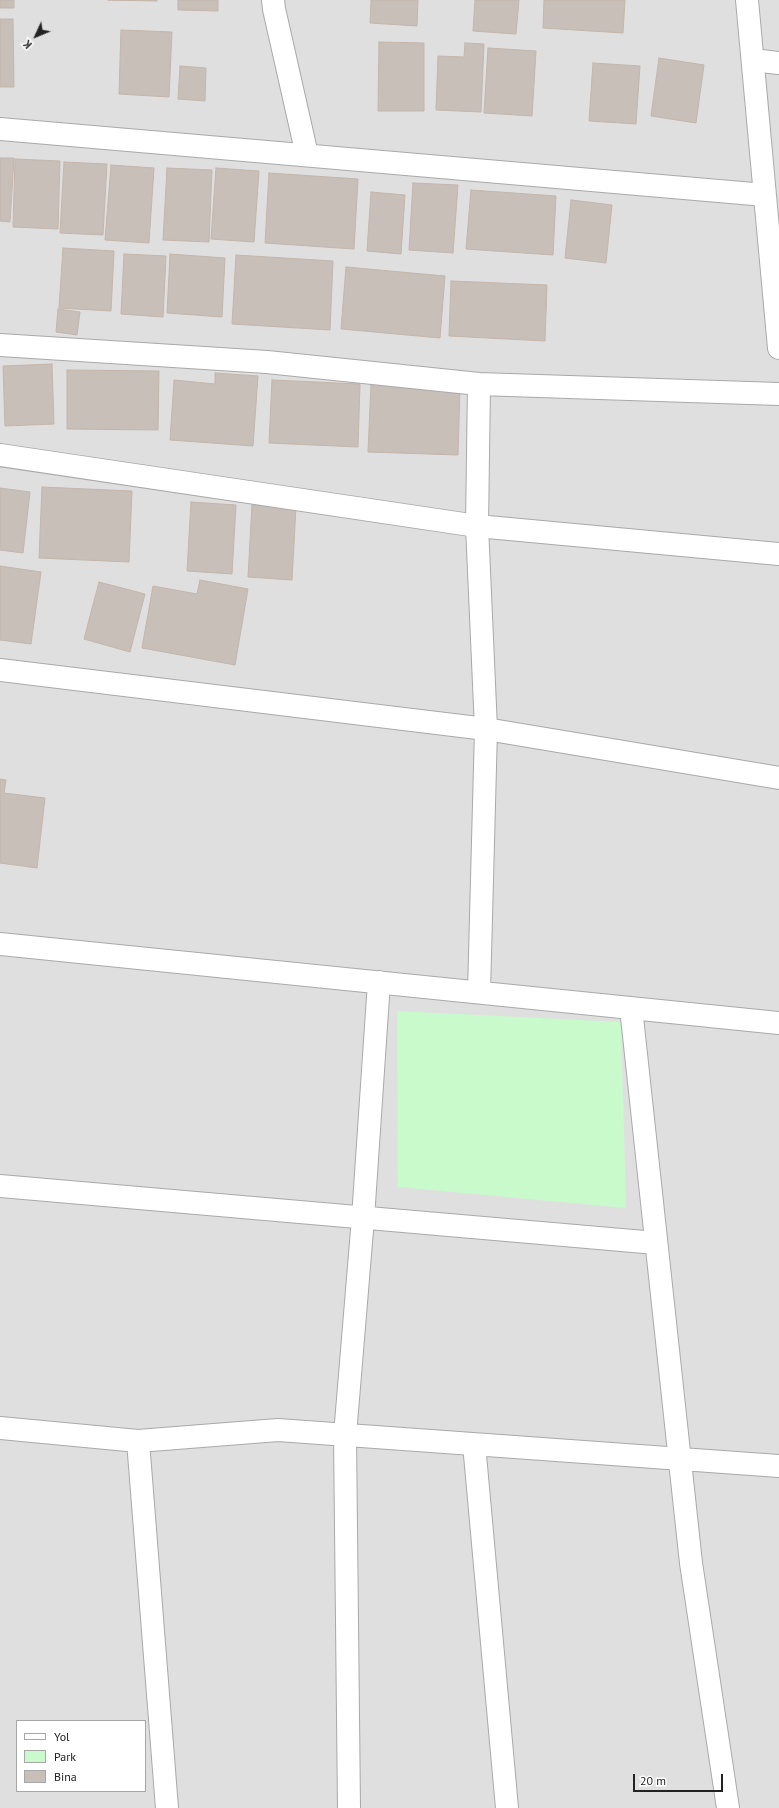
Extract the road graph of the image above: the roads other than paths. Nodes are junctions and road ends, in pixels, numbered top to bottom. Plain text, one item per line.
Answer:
1 (274, 0) edge
2 (747, 0) edge
3 (753, 60) junction
4 (779, 63) edge
5 (0, 129) edge
6 (307, 154) junction
7 (765, 195) junction
8 (0, 345) edge
9 (779, 348) edge
10 (479, 384) junction
11 (779, 394) edge
12 (0, 455) edge
13 (477, 526) junction
14 (779, 554) edge
15 (0, 670) edge
16 (486, 729) junction
17 (779, 778) edge
18 (0, 944) edge
19 (379, 982) junction
20 (479, 992) junction
21 (631, 1008) junction
22 (779, 1023) edge
23 (0, 1186) edge
24 (363, 1218) junction
25 (656, 1243) junction
26 (0, 1428) edge
27 (345, 1435) junction
28 (138, 1441) junction
29 (474, 1444) junction
30 (681, 1459) junction
31 (779, 1466) edge
32 (167, 1808) edge
33 (349, 1808) edge
34 (507, 1808) edge
35 (728, 1808) edge

1 - 6 street
2 - 3 street
3 - 4 street
3 - 7 street
5 - 6 street
6 - 7 street
7 - 9 street
8 - 10 street
10 - 11 street
10 - 13 street
12 - 13 street
13 - 14 street
13 - 16 street
15 - 16 street
16 - 17 street
16 - 20 street
18 - 19 street
19 - 20 street
19 - 24 street
20 - 21 street
21 - 22 street
21 - 25 street
23 - 24 street
24 - 25 street
24 - 27 street
25 - 30 street
26 - 28 street
27 - 28 street
27 - 29 street
27 - 33 street
28 - 32 street
29 - 30 street
29 - 34 street
30 - 31 street
30 - 35 street

